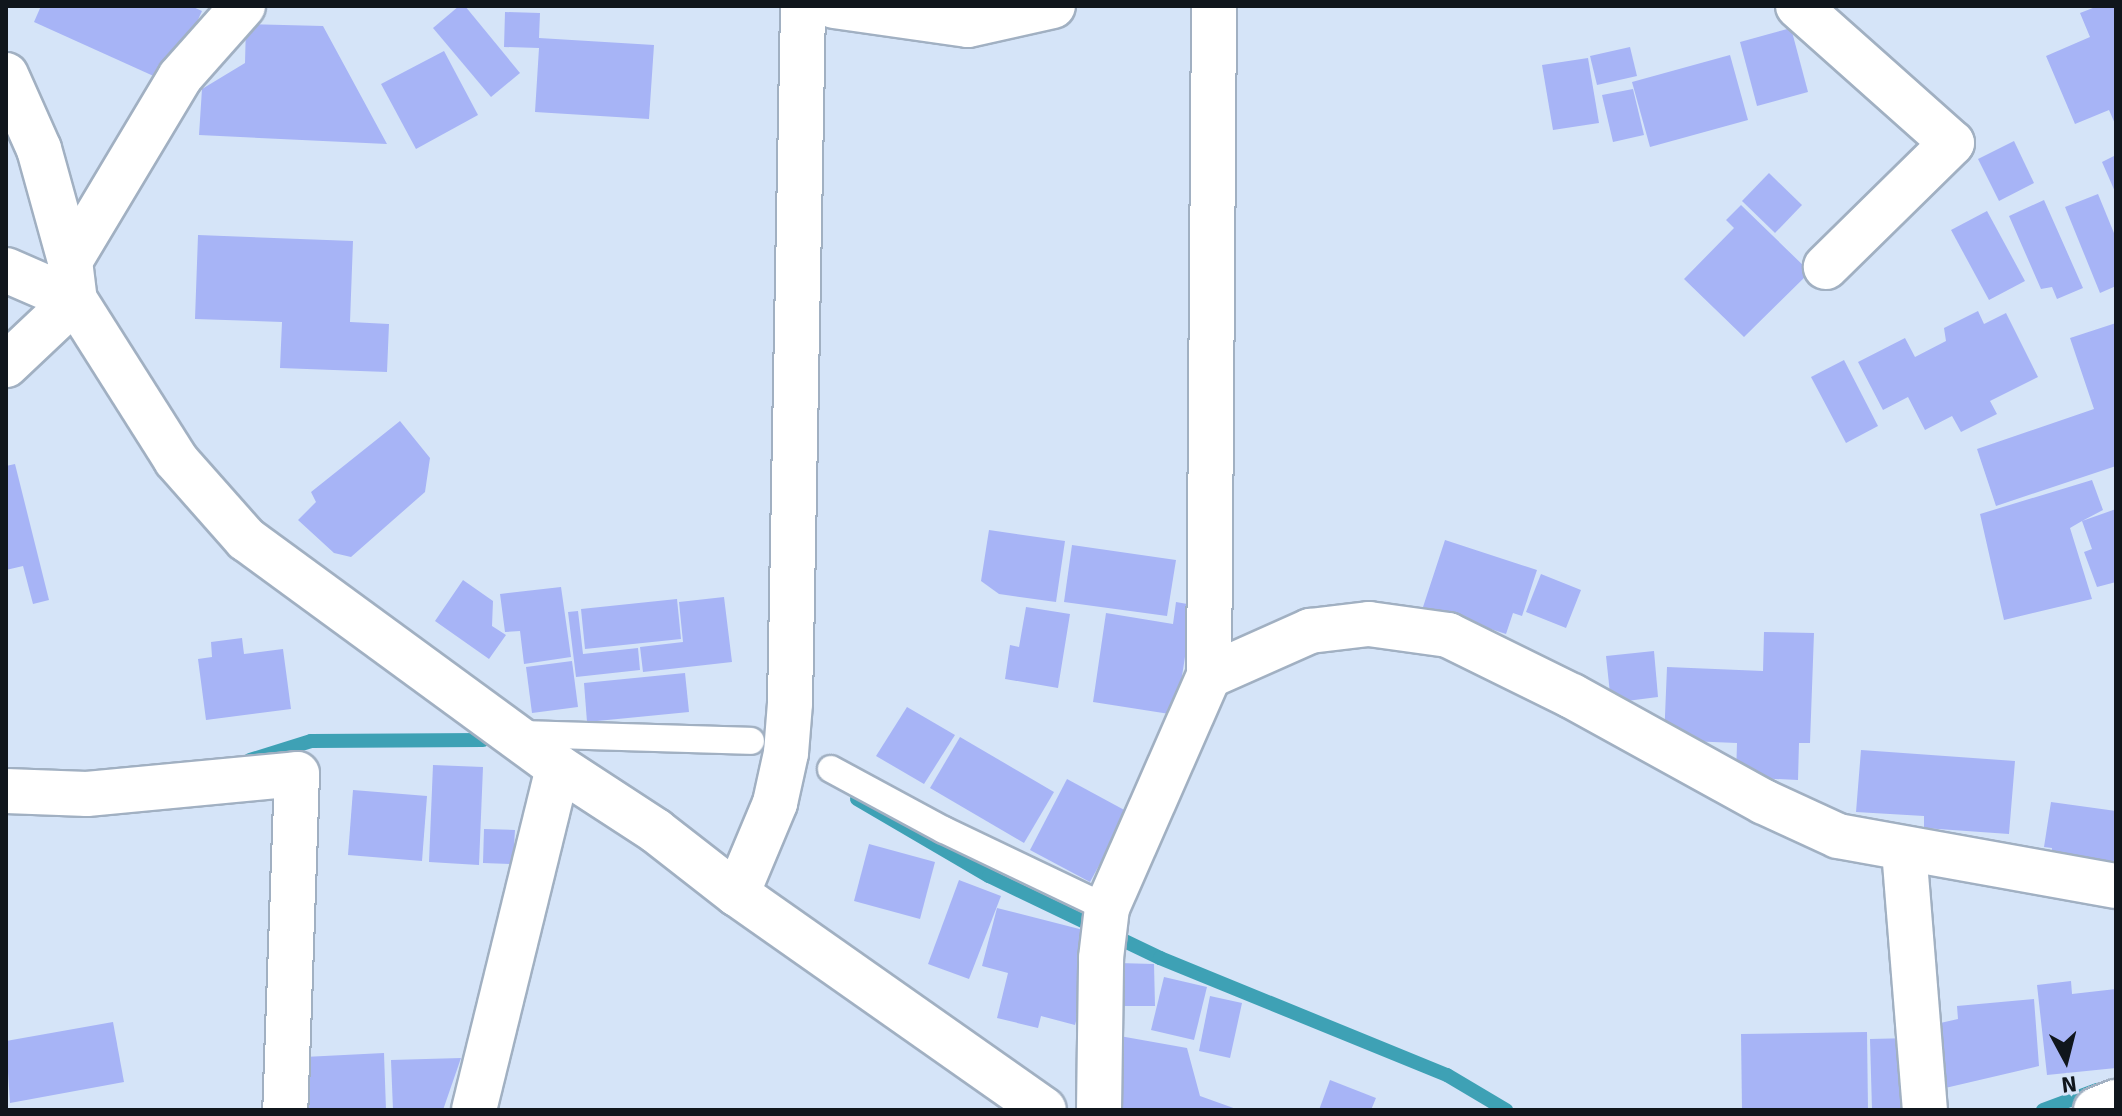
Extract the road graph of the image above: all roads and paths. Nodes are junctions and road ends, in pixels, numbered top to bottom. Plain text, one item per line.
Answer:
1 (243, 6) edge
2 (803, 6) edge
3 (834, 6) edge
4 (1053, 6) edge
5 (1214, 6) edge
6 (1798, 6) edge
7 (6, 75) edge
8 (1826, 267) dead end
9 (6, 270) edge
10 (73, 280) junction
11 (6, 365) edge
12 (1209, 676) junction
13 (517, 734) junction
14 (751, 741) dead end
15 (558, 767) junction
16 (831, 769) dead end
17 (6, 791) edge
18 (1904, 850) junction
19 (2116, 886) edge
20 (737, 894) junction
21 (1105, 929) junction
22 (2116, 1102) edge
23 (285, 1110) edge
24 (474, 1110) edge
25 (1044, 1110) edge
26 (1099, 1110) edge
27 (1925, 1110) edge
28 (2096, 1110) edge

1 - 10 street
2 - 20 street
3 - 4 street
5 - 12 street
6 - 8 street
7 - 10 street
9 - 10 street
10 - 11 street
10 - 13 street
12 - 18 street
12 - 21 street
13 - 14 lane
13 - 15 street
15 - 20 street
15 - 24 street
16 - 21 lane
17 - 23 street
18 - 19 street
18 - 27 street
20 - 25 street
21 - 26 street
22 - 28 street

